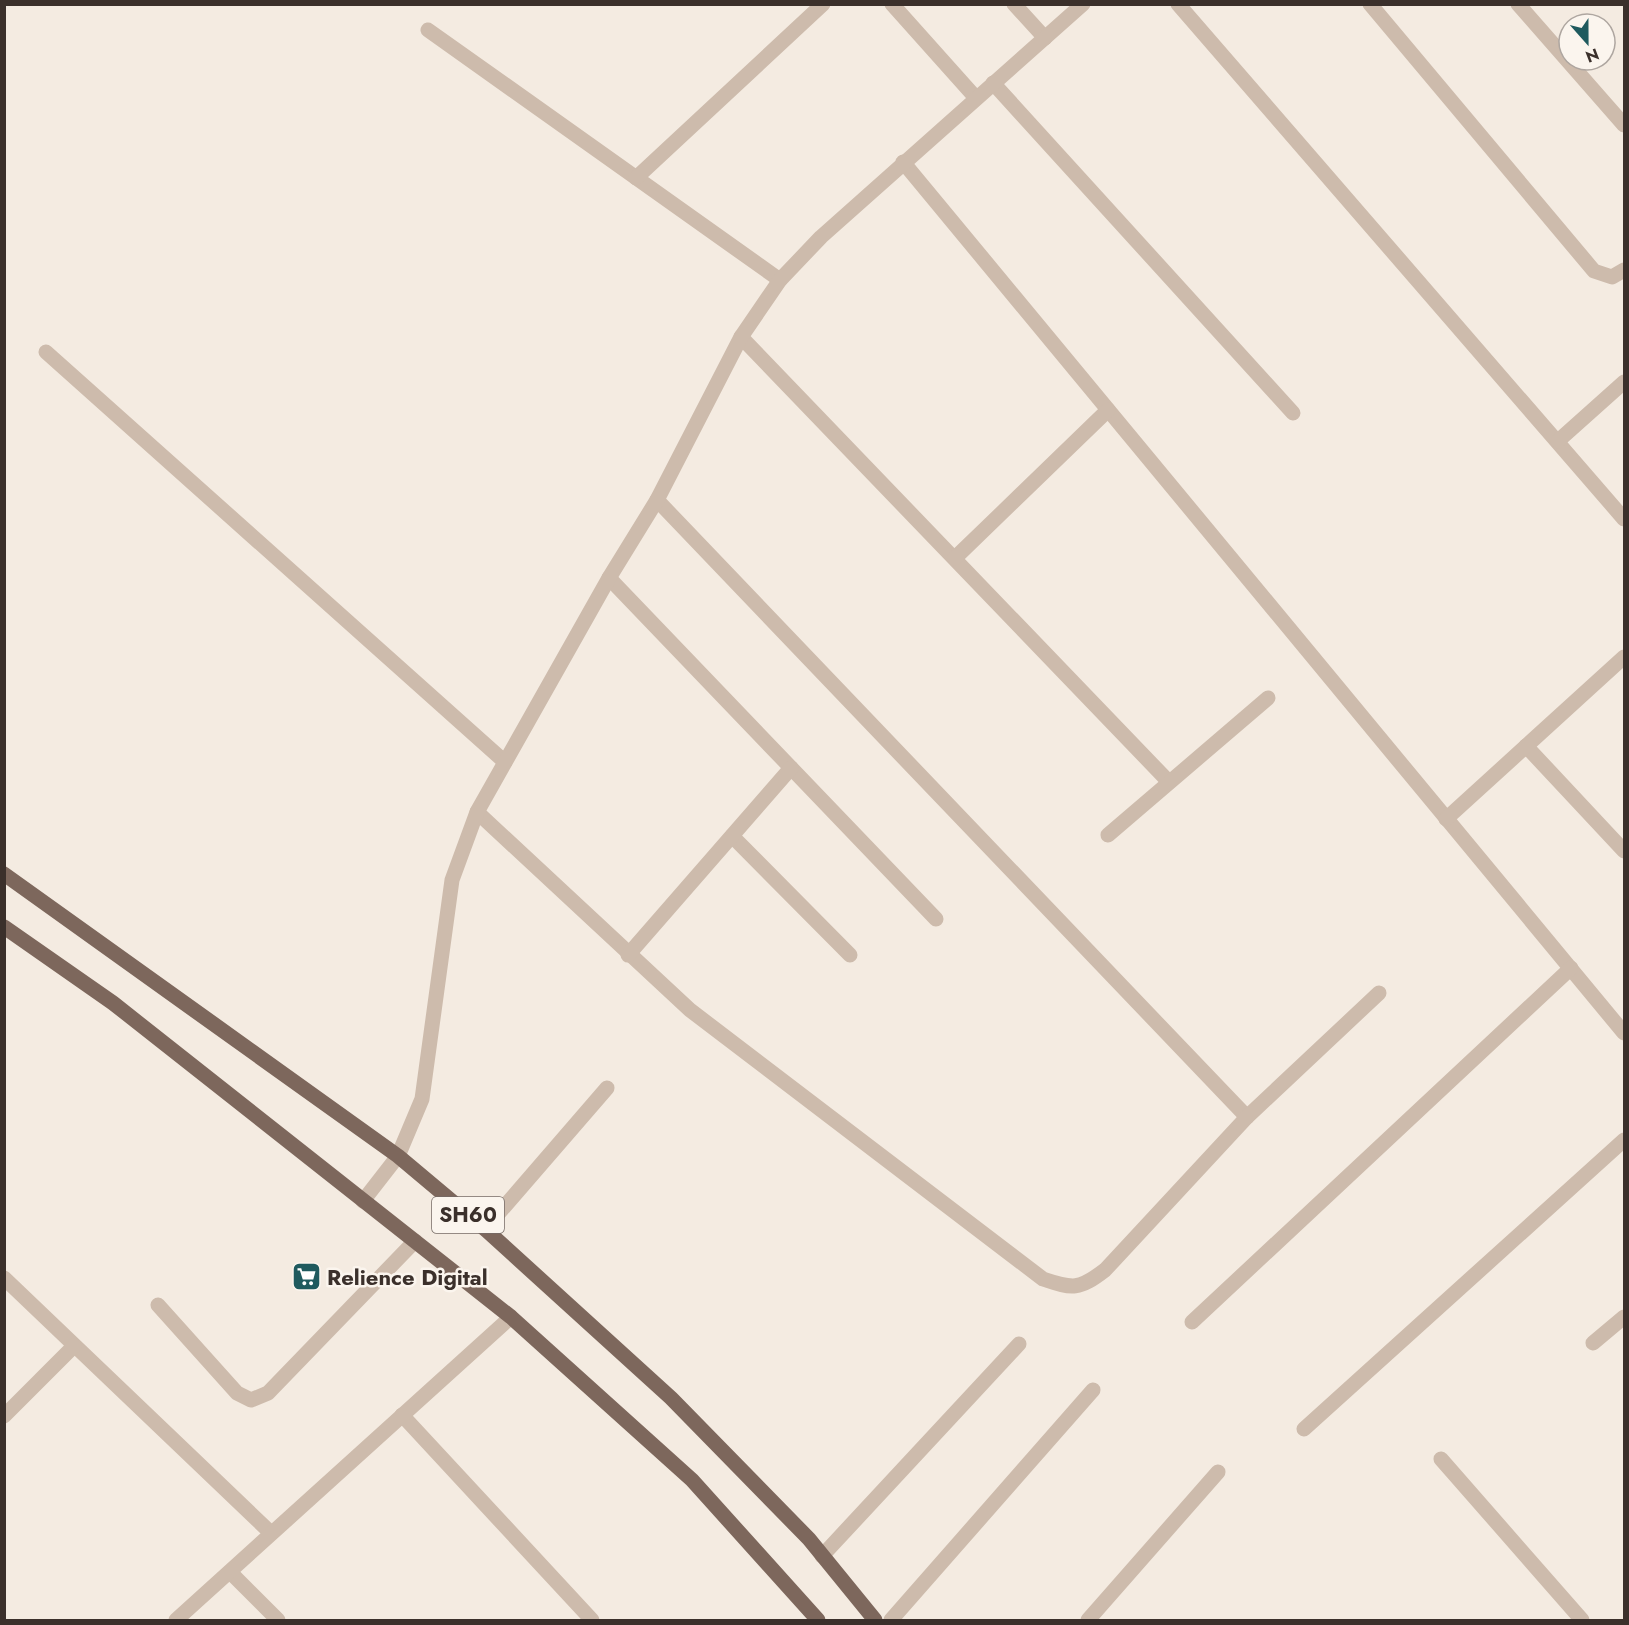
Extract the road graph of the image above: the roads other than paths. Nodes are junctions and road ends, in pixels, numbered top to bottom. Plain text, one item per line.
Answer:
1 (823, 4) edge
2 (892, 4) edge
3 (1014, 4) edge
4 (1083, 4) edge
5 (1178, 4) edge
6 (1370, 4) edge
7 (1518, 4) edge
8 (428, 30) dead end
9 (1045, 38) junction
10 (993, 83) junction
11 (976, 99) junction
12 (1624, 125) edge
13 (903, 162) junction
14 (636, 178) junction
15 (1624, 270) edge
16 (780, 280) junction
17 (741, 337) junction
18 (46, 352) dead end
19 (1624, 382) edge
20 (1108, 410) junction
21 (1293, 413) dead end
22 (1558, 441) junction
23 (657, 500) junction
24 (1624, 519) edge
25 (955, 558) junction
26 (609, 578) junction
27 (1624, 657) edge
28 (1268, 698) dead end
29 (1526, 746) junction
30 (505, 762) junction
31 (791, 768) junction
32 (1169, 782) junction
33 (477, 812) junction
34 (1446, 819) junction
35 (1108, 835) dead end
36 (732, 836) junction
37 (1624, 851) edge
38 (4, 874) edge
39 (936, 919) dead end
40 (4, 927) edge
41 (628, 955) junction
42 (850, 955) dead end
43 (1571, 968) junction
44 (1379, 993) dead end
45 (1624, 1033) edge
46 (607, 1088) dead end
47 (1247, 1117) junction
48 (1624, 1140) edge
49 (398, 1156) junction
50 (363, 1201) junction
51 (485, 1229) junction
52 (415, 1241) junction
53 (4, 1278) edge
54 (158, 1305) dead end
55 (510, 1317) junction
56 (1624, 1317) edge
57 (1192, 1322) dead end
58 (1593, 1343) dead end
59 (1019, 1344) dead end
60 (74, 1346) junction
61 (1093, 1390) dead end
62 (402, 1415) junction
63 (4, 1416) edge
64 (1304, 1429) dead end
65 (1441, 1459) dead end
66 (1218, 1472) dead end
67 (271, 1533) junction
68 (822, 1556) junction
69 (230, 1572) junction
70 (176, 1620) edge
71 (278, 1620) edge
72 (591, 1620) edge
73 (818, 1620) edge
74 (875, 1620) edge
75 (891, 1620) edge
76 (1088, 1620) edge
77 (1582, 1620) edge

1 - 14 street
2 - 11 street
3 - 9 street
4 - 9 street
5 - 22 street
6 - 15 street
7 - 12 street
8 - 14 street
9 - 10 street
10 - 11 street
10 - 21 street
11 - 13 street
13 - 16 street
13 - 20 street
14 - 16 street
16 - 17 street
17 - 23 street
17 - 25 street
18 - 30 street
19 - 22 street
20 - 25 street
20 - 34 street
22 - 24 street
23 - 26 street
23 - 47 street
25 - 32 street
26 - 30 street
26 - 31 street
27 - 29 street
28 - 32 street
29 - 34 street
29 - 37 street
30 - 33 street
31 - 36 street
31 - 39 street
32 - 35 street
33 - 41 street
33 - 49 street
34 - 43 street
36 - 41 street
36 - 42 street
38 - 49 main road, SH60
40 - 50 main road, SH60
41 - 47 street
43 - 45 street
43 - 57 street
44 - 47 street
46 - 51 street
48 - 64 street
49 - 50 street
49 - 51 main road, SH60
50 - 52 main road, SH60
51 - 68 main road, SH60
52 - 54 street
52 - 55 main road, SH60
53 - 60 street
55 - 62 street
55 - 73 main road, SH60
56 - 58 street
59 - 68 street
60 - 63 street
60 - 67 street
61 - 75 street
62 - 67 street
62 - 72 street
65 - 77 street
66 - 76 street
67 - 69 street
68 - 74 main road, SH60
69 - 70 street
69 - 71 street

